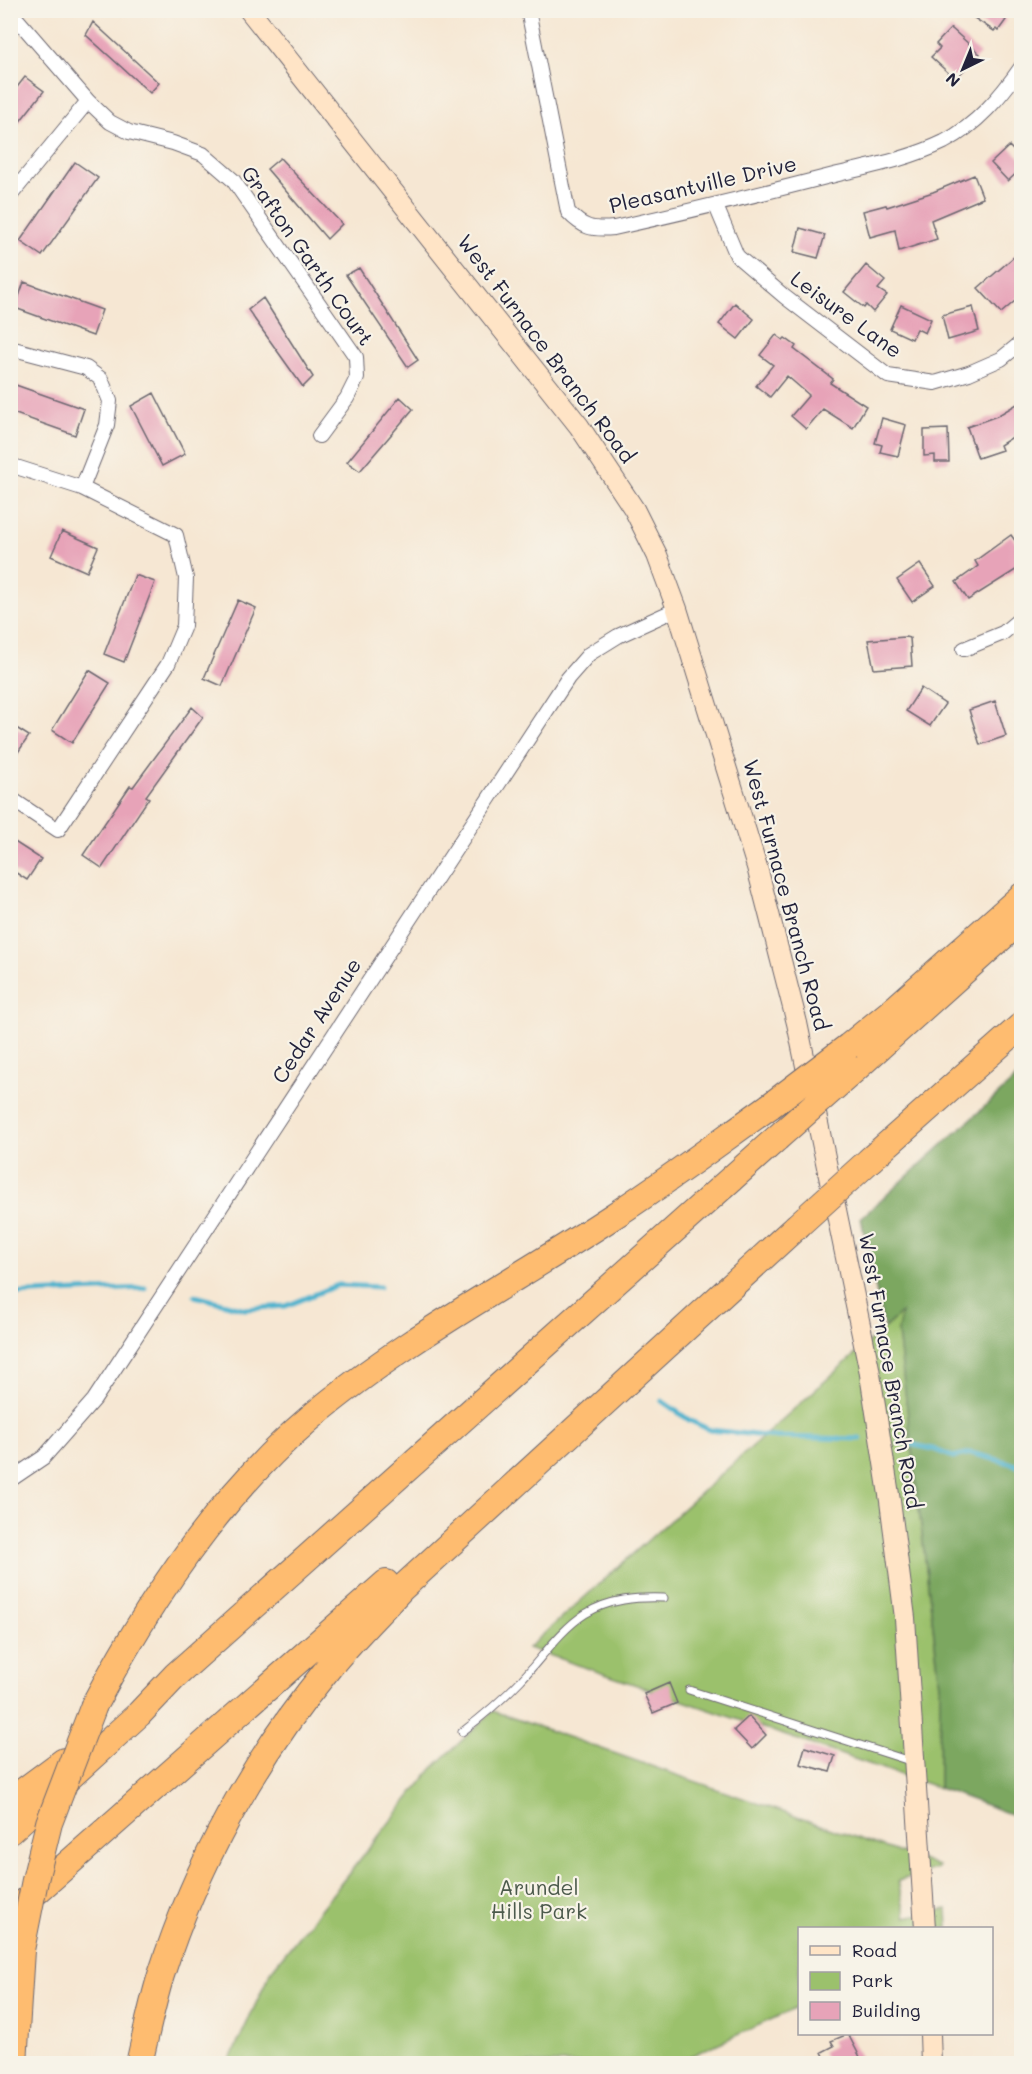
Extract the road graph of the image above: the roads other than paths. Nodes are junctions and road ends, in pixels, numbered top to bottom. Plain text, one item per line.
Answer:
1 (29, 10) edge
2 (249, 10) edge
3 (528, 10) edge
4 (13, 19) edge
5 (1022, 66) edge
6 (88, 100) junction
7 (10, 196) edge
8 (716, 206) junction
9 (1022, 342) edge
10 (10, 348) edge
11 (319, 436) dead end
12 (10, 465) edge
13 (82, 488) junction
14 (677, 609) junction
15 (1022, 617) edge
16 (964, 649) dead end
17 (10, 798) edge
18 (1022, 896) edge
19 (1022, 919) edge
20 (1022, 1025) edge
21 (851, 1058) junction
22 (610, 1396) junction
23 (10, 1480) edge
24 (664, 1598) dead end
25 (176, 1675) junction
26 (689, 1690) dead end
27 (462, 1732) dead end
28 (915, 1763) junction
29 (10, 1801) edge
30 (10, 1831) edge
31 (10, 1916) edge
32 (925, 1927) edge
33 (930, 2035) edge
34 (14, 2064) edge
35 (139, 2064) edge
36 (931, 2064) edge

1 - 4 street
2 - 14 main road, West Furnace Branch Road
3 - 8 street, Pleasantville Drive
4 - 6 street, Grafton Garth Court
5 - 8 street, Pleasantville Drive
6 - 7 street
6 - 11 street, Grafton Garth Court
8 - 9 street, Leisure Lane
10 - 13 street
12 - 13 street
13 - 17 street
14 - 23 street, Cedar Avenue
14 - 28 main road, West Furnace Branch Road
15 - 16 street
18 - 21 highway
19 - 21 highway
20 - 22 highway, bridge
21 - 25 highway, bridge
21 - 34 highway, bridge
22 - 31 highway
22 - 35 highway
24 - 27 lane
25 - 29 highway
25 - 30 highway
26 - 28 lane
28 - 32 main road, West Furnace Branch Road
33 - 36 main road

